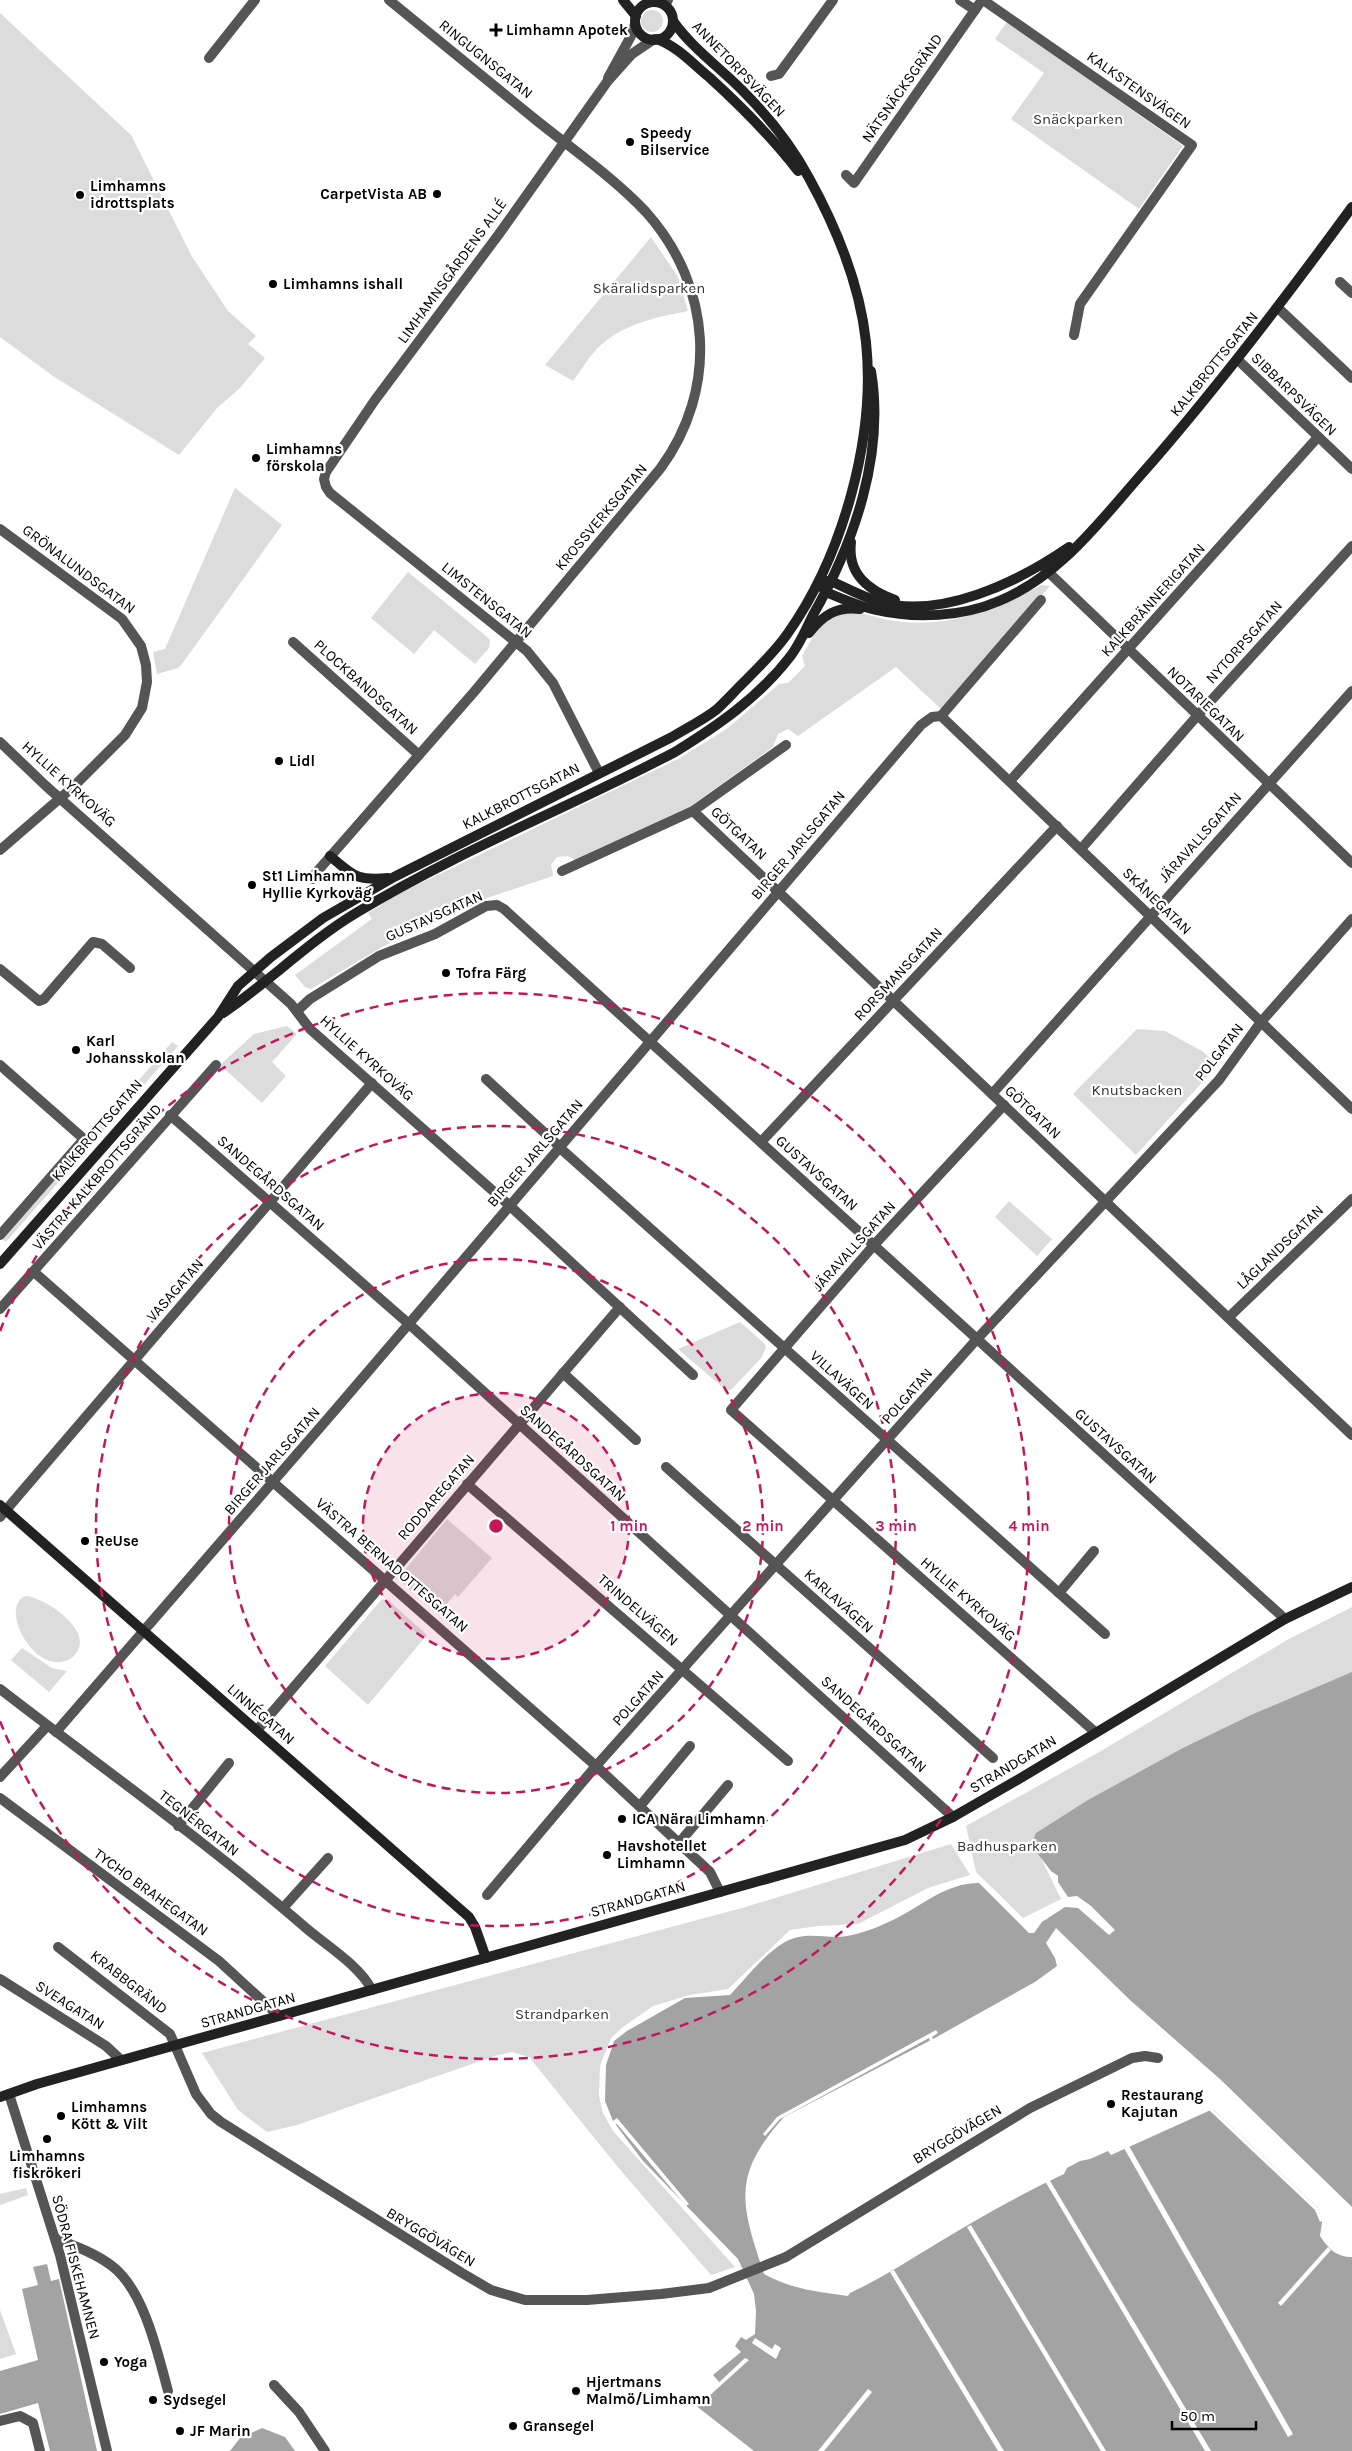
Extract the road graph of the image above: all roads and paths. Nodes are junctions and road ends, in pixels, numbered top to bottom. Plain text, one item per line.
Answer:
1 (255, 0) edge
2 (389, 0) edge
3 (623, 0) edge
4 (833, 0) edge
5 (960, 0) edge
6 (982, 0) edge
7 (649, 1) edge
8 (667, 3) edge
9 (975, 10) junction
10 (635, 20) junction
11 (673, 21) junction
12 (656, 39) junction
13 (209, 58) dead end
14 (771, 76) dead end
15 (606, 82) junction
16 (564, 141) junction
17 (846, 175) dead end
18 (1352, 207) edge
19 (827, 216) junction
20 (1340, 282) dead end
21 (1352, 293) edge
22 (1278, 308) junction
23 (1074, 335) dead end
24 (866, 342) junction
25 (1238, 360) junction
26 (1352, 378) edge
27 (1318, 437) junction
28 (1352, 469) edge
29 (324, 479) joint
30 (0, 529) edge
31 (852, 530) junction
32 (1352, 546) edge
33 (1044, 569) junction
34 (818, 581) junction
35 (831, 581) junction
36 (826, 592) junction
37 (1042, 600) dead end
38 (920, 606) junction
39 (876, 610) junction
40 (516, 641) junction
41 (293, 642) dead end
42 (1129, 650) junction
43 (790, 658) junction
44 (1352, 691) edge
45 (941, 716) junction
46 (1198, 716) junction
47 (0, 742) edge
48 (786, 745) dead end
49 (419, 755) junction
50 (599, 773) junction
51 (1010, 781) junction
52 (1268, 783) junction
53 (60, 798) junction
54 (693, 811) junction
55 (1057, 826) junction
56 (1081, 849) junction
57 (0, 850) edge
58 (330, 856) junction
59 (1352, 864) edge
60 (562, 870) dead end
61 (394, 877) junction
62 (313, 879) dead end
63 (779, 891) junction
64 (1150, 916) junction
65 (1352, 919) edge
66 (130, 968) dead end
67 (0, 969) edge
68 (254, 972) junction
69 (264, 982) junction
70 (894, 1000) junction
71 (297, 1011) junction
72 (218, 1017) junction
73 (1262, 1022) junction
74 (650, 1041) junction
75 (216, 1065) dead end
76 (1, 1066) edge
77 (486, 1079) dead end
78 (372, 1083) junction
79 (992, 1094) junction
80 (1004, 1105) junction
81 (1352, 1108) edge
82 (170, 1115) junction
83 (761, 1142) junction
84 (560, 1148) junction
85 (1352, 1199) edge
86 (272, 1202) junction
87 (1106, 1202) junction
88 (509, 1205) junction
89 (0, 1235) edge
90 (874, 1245) junction
91 (0, 1264) edge
92 (34, 1272) junction
93 (620, 1307) junction
94 (0, 1309) edge
95 (1229, 1317) junction
96 (409, 1324) junction
97 (977, 1339) junction
98 (783, 1348) junction
99 (135, 1359) junction
100 (563, 1373) junction
101 (693, 1375) dead end
102 (731, 1410) joint
103 (518, 1424) junction
104 (1352, 1435) edge
105 (636, 1440) dead end
106 (888, 1440) junction
107 (666, 1466) dead end
108 (273, 1481) junction
109 (467, 1484) junction
110 (835, 1500) junction
111 (2, 1511) edge
112 (1094, 1552) dead end
113 (776, 1565) junction
114 (386, 1579) junction
115 (1352, 1587) edge
116 (1058, 1593) junction
117 (731, 1615) junction
118 (1285, 1619) junction
119 (143, 1631) junction
120 (1105, 1634) dead end
121 (684, 1669) junction
122 (0, 1689) edge
123 (47, 1726) junction
124 (257, 1730) junction
125 (56, 1732) junction
126 (1095, 1732) junction
127 (690, 1746) dead end
128 (993, 1758) dead end
129 (788, 1761) dead end
130 (229, 1763) dead end
131 (596, 1766) junction
132 (0, 1777) edge
133 (728, 1785) dead end
134 (0, 1798) edge
135 (640, 1806) junction
136 (953, 1817) junction
137 (178, 1826) junction
138 (680, 1843) junction
139 (328, 1858) dead end
140 (720, 1892) junction
141 (487, 1895) dead end
142 (283, 1908) junction
143 (58, 1947) dead end
144 (486, 1958) junction
145 (0, 1979) edge
146 (372, 1990) junction
147 (279, 2016) junction
148 (176, 2046) junction
149 (1158, 2058) dead end
150 (121, 2060) junction
151 (4, 2095) edge
152 (56, 2239) junction
153 (274, 2385) dead end
154 (168, 2391) dead end
155 (0, 2422) edge
156 (40, 2451) edge
157 (107, 2451) edge
158 (325, 2451) edge

1 - 13 street
2 - 16 street, RINGUGNSGATAN
3 - 10 main road, ANNETORPSVÄGEN
4 - 14 street
5 - 9 street
6 - 9 street, NÄTSNÄCKSGRÄND
6 - 23 street, KALKSTENSVÄGEN
7 - 8 main road, ANNETORPSVÄGEN
7 - 10 main road, ANNETORPSVÄGEN
8 - 11 main road, ANNETORPSVÄGEN
9 - 17 street, NÄTSNÄCKSGRÄND
10 - 12 main road, ANNETORPSVÄGEN
10 - 15 street, LIMHAMNSGÅRDENS ALLÉ
11 - 12 main road, ANNETORPSVÄGEN
11 - 19 main road, ANNETORPSVÄGEN
12 - 15 street, LIMHAMNSGÅRDENS ALLÉ
12 - 19 main road, ANNETORPSVÄGEN
15 - 16 street, LIMHAMNSGÅRDENS ALLÉ
16 - 29 street, LIMHAMNSGÅRDENS ALLÉ
16 - 40 street, KROSSVERKSGATAN
18 - 22 main road, KALKBROTTSGATAN
19 - 24 main road, ANNETORPSVÄGEN
20 - 21 street
22 - 25 main road, KALKBROTTSGATAN
22 - 26 street
24 - 31 main road, KALKBROTTSGATAN
24 - 34 main road, ANNETORPSVÄGEN
25 - 27 street, SIBBARPSVÄGEN
25 - 33 main road, KALKBROTTSGATAN
27 - 28 street, SIBBARPSVÄGEN
27 - 42 street, KALKBRÄNNERIGATAN
29 - 40 street, LIMSTENSGATAN
30 - 53 street, GRÖNALUNDSGATAN
31 - 35 main road, KALKBROTTSGATAN
31 - 38 main road
32 - 46 street, NYTORPSGATAN
33 - 38 main road, KALKBROTTSGATAN
33 - 39 main road, KALKBROTTSGATAN
33 - 42 street, NOTARIEGATAN
34 - 35 main road, KALKBROTTSGATAN
34 - 36 main road
34 - 50 main road, KALKBROTTSGATAN
35 - 36 main road, KALKBROTTSGATAN
35 - 38 main road, KALKBROTTSGATAN
36 - 39 main road, KALKBROTTSGATAN
36 - 43 main road, KALKBROTTSGATAN
37 - 45 street, BIRGER JARLSGATAN
39 - 43 main road
40 - 49 street, KROSSVERKSGATAN
40 - 50 street, LIMSTENSGATAN
41 - 49 street, PLOCKBANDSGATAN
42 - 46 street, NOTARIEGATAN
42 - 51 street, KALKBRÄNNERIGATAN
43 - 69 main road, KALKBROTTSGATAN
44 - 52 street, JÄRAVALLSGATAN
45 - 51 street, SKÅNEGATAN
45 - 63 street, BIRGER JARLSGATAN
46 - 52 street, NOTARIEGATAN
46 - 56 street, NYTORPSGATAN
47 - 53 street, HYLLIE KYRKOVÄG
48 - 54 street, GÖTGATAN
49 - 58 street, KROSSVERKSGATAN
50 - 61 main road, KALKBROTTSGATAN
51 - 55 street, SKÅNEGATAN
52 - 59 street, NOTARIEGATAN
52 - 64 street, JÄRAVALLSGATAN
53 - 57 street
53 - 68 street, HYLLIE KYRKOVÄG
54 - 60 street, GÖTGATAN
54 - 63 street, GÖTGATAN
55 - 56 street, SKÅNEGATAN
55 - 70 street, RORSMANSGATAN
56 - 64 street, SKÅNEGATAN
58 - 61 main road
58 - 62 street, KROSSVERKSGATAN
61 - 68 main road, KALKBROTTSGATAN
63 - 70 street, GÖTGATAN
63 - 74 street, BIRGER JARLSGATAN
64 - 73 street, SKÅNEGATAN
64 - 79 street, JÄRAVALLSGATAN
65 - 73 street, POLGATAN
66 - 67 street
68 - 69 street, HYLLIE KYRKOVÄG
68 - 72 main road, KALKBROTTSGATAN
69 - 71 street, HYLLIE KYRKOVÄG
69 - 72 main road, KALKBROTTSGATAN
70 - 79 street, GÖTGATAN
70 - 83 street, RORSMANSGATAN
71 - 74 street, GUSTAVSGATAN
71 - 78 street, HYLLIE KYRKOVÄG
72 - 91 main road, KALKBROTTSGATAN
73 - 81 street, SKÅNEGATAN
73 - 87 street, POLGATAN
74 - 83 street, GUSTAVSGATAN
74 - 84 street, BIRGER JARLSGATAN
75 - 82 street, VÄSTRA KALKBROTTSGRÄND
76 - 89 street
77 - 84 street, VILLAVÄGEN
78 - 86 street, VASAGATAN
78 - 88 street, HYLLIE KYRKOVÄG
79 - 80 street, GÖTGATAN
80 - 87 street, GÖTGATAN
80 - 90 street, JÄRAVALLSGATAN
82 - 86 street, SANDEGÅRDSGATAN
82 - 92 street, VÄSTRA KALKBROTTSGRÄND
83 - 90 street, GUSTAVSGATAN
84 - 88 street, BIRGER JARLSGATAN
84 - 98 street, VILLAVÄGEN
85 - 95 street, LÅGLANDSGATAN
86 - 96 street, SANDEGÅRDSGATAN
86 - 99 street, VASAGATAN
87 - 95 street, GÖTGATAN
87 - 97 street, POLGATAN
88 - 93 street, HYLLIE KYRKOVÄG
88 - 96 street, BIRGER JARLSGATAN
90 - 97 street, GUSTAVSGATAN
90 - 98 street, JÄRAVALLSGATAN
92 - 94 street, VÄSTRA KALKBROTTSGRÄND
92 - 99 street, VÄSTRA BERNADOTTESGATAN
93 - 100 street, RODDAREGATAN
93 - 101 street, HYLLIE KYRKOVÄG
95 - 104 street, GÖTGATAN
96 - 103 street, SANDEGÅRDSGATAN
96 - 108 street, BIRGER JARLSGATAN
97 - 106 street, POLGATAN
97 - 118 street, GUSTAVSGATAN
98 - 102 street, JÄRAVALLSGATAN
98 - 106 street, VILLAVÄGEN
99 - 108 street, VÄSTRA BERNADOTTESGATAN
99 - 111 street, VASAGATAN
100 - 103 street, RODDAREGATAN
100 - 105 street
102 - 110 street, HYLLIE KYRKOVÄG
103 - 109 street, RODDAREGATAN
103 - 117 street, SANDEGÅRDSGATAN
106 - 110 street, POLGATAN
106 - 116 street, VILLAVÄGEN
107 - 113 street, KARLAVÄGEN
108 - 114 street, VÄSTRA BERNADOTTESGATAN
108 - 119 street, BIRGER JARLSGATAN
109 - 114 street, RODDAREGATAN
109 - 121 street, TRINDELVÄGEN
110 - 113 street, POLGATAN
110 - 126 street, HYLLIE KYRKOVÄG
111 - 119 main road, LINNÉGATAN
112 - 116 street
113 - 117 street, POLGATAN
113 - 128 street, KARLAVÄGEN
114 - 124 street, RODDAREGATAN
114 - 131 street, VÄSTRA BERNADOTTESGATAN
115 - 118 main road, STRANDGATAN
116 - 120 street, VILLAVÄGEN
117 - 121 street, POLGATAN
117 - 136 street, SANDEGÅRDSGATAN
118 - 126 main road, STRANDGATAN
119 - 124 main road, LINNÉGATAN
119 - 125 street, BIRGER JARLSGATAN
121 - 129 street, TRINDELVÄGEN
121 - 131 street, POLGATAN
122 - 123 street, TEGNÉRGATAN
123 - 125 street, TEGNÉRGATAN
123 - 132 street
124 - 144 main road, LINNÉGATAN
125 - 137 street, TEGNÉRGATAN
126 - 136 main road, STRANDGATAN
127 - 135 street
130 - 137 street
131 - 135 street, VÄSTRA BERNADOTTESGATAN
131 - 141 street, POLGATAN
133 - 138 street
134 - 147 street, TYCHO BRAHEGATAN
135 - 138 street, VÄSTRA BERNADOTTESGATAN
136 - 140 main road, STRANDGATAN
137 - 142 street, TEGNÉRGATAN
138 - 140 street, VÄSTRA BERNADOTTESGATAN
139 - 142 street
140 - 144 main road, STRANDGATAN
142 - 146 street, TEGNÉRGATAN
143 - 148 street, KRABBGRÄND
144 - 146 main road, STRANDGATAN
145 - 150 street, SVEAGATAN
146 - 147 main road, STRANDGATAN
147 - 148 main road, STRANDGATAN
148 - 149 street, BRYGGÖVÄGEN
148 - 150 main road, STRANDGATAN
150 - 151 main road, STRANDGATAN
151 - 152 street, SÖDRA FISKEHAMNEN
152 - 154 street
152 - 157 street, SÖDRA FISKEHAMNEN
153 - 158 street
155 - 156 street

